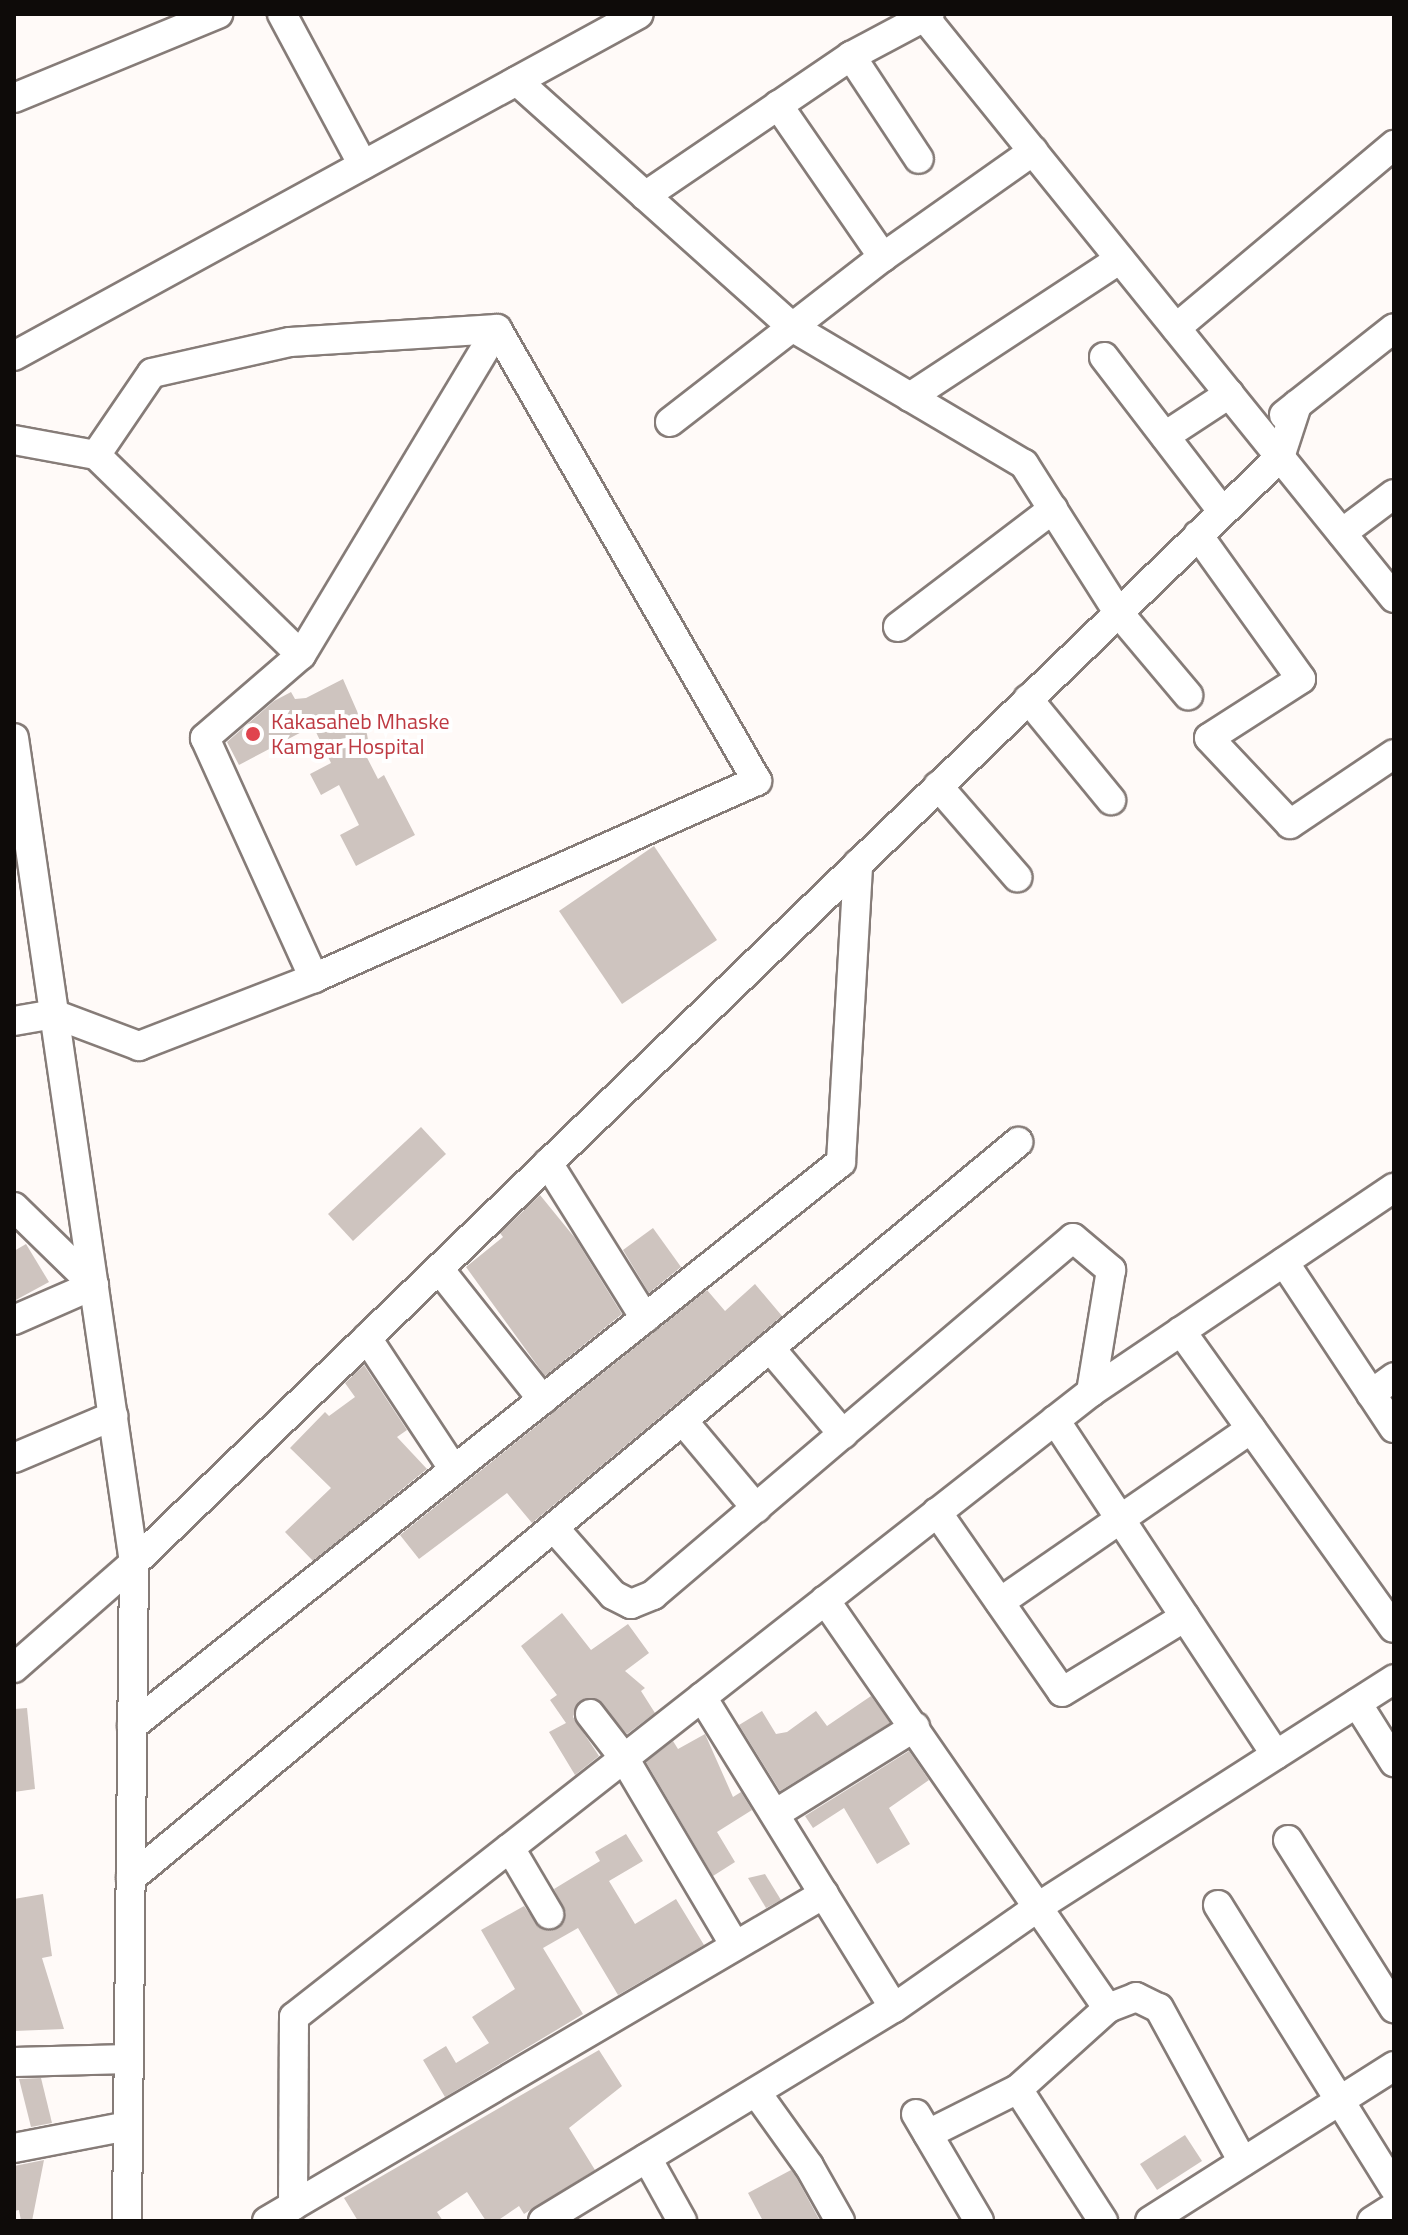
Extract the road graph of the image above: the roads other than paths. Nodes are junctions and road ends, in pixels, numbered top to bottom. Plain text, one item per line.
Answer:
1 (218, 14) edge
2 (282, 14) edge
3 (926, 15) edge
4 (628, 17) edge
5 (851, 56) junction
6 (517, 81) junction
7 (14, 98) edge
8 (778, 105) junction
9 (1394, 145) edge
10 (1033, 151) junction
11 (919, 159) dead end
12 (363, 165) junction
13 (645, 196) junction
14 (883, 257) junction
15 (1120, 259) junction
16 (792, 327) junction
17 (1176, 328) junction
18 (1394, 328) edge
19 (497, 329) junction
20 (14, 356) edge
21 (1104, 357) dead end
22 (1229, 394) junction
23 (910, 397) junction
24 (1297, 405) junction
25 (670, 422) dead end
26 (1261, 433) junction
27 (1165, 436) junction
28 (14, 440) edge
29 (96, 455) junction
30 (1280, 457) junction
31 (1394, 494) edge
32 (1053, 509) junction
33 (1222, 511) junction
34 (1342, 533) junction
35 (1198, 535) junction
36 (1394, 598) edge
37 (1118, 612) junction
38 (898, 627) dead end
39 (301, 655) junction
40 (1188, 695) dead end
41 (1028, 699) junction
42 (14, 738) edge
43 (1394, 754) edge
44 (938, 786) junction
45 (18, 792) edge
46 (1111, 800) dead end
47 (858, 863) junction
48 (1017, 877) dead end
49 (314, 978) junction
50 (54, 1014) junction
51 (14, 1021) edge
52 (1018, 1142) dead end
53 (548, 1163) junction
54 (1394, 1188) edge
55 (14, 1207) edge
56 (1284, 1262) junction
57 (439, 1269) junction
58 (94, 1285) junction
59 (645, 1318) junction
60 (14, 1320) edge
61 (1181, 1331) junction
62 (367, 1338) junction
63 (770, 1348) junction
64 (1383, 1385) edge
65 (1091, 1392) junction
66 (543, 1400) junction
67 (113, 1416) junction
68 (1055, 1420) junction
69 (683, 1421) junction
70 (1394, 1428) edge
71 (1251, 1429) junction
72 (843, 1434) junction
73 (14, 1458) edge
74 (454, 1470) junction
75 (756, 1508) junction
76 (947, 1514) junction
77 (1120, 1518) junction
78 (554, 1528) junction
79 (134, 1563) junction
80 (825, 1600) junction
81 (1000, 1602) junction
82 (1185, 1617) junction
83 (1394, 1628) edge
84 (14, 1668) edge
85 (1394, 1679) edge
86 (702, 1697) junction
87 (1357, 1703) junction
88 (590, 1714) dead end
89 (132, 1726) junction
90 (915, 1727) junction
91 (1276, 1755) junction
92 (624, 1758) junction
93 (1394, 1762) edge
94 (775, 1814) junction
95 (1288, 1840) dead end
96 (510, 1848) junction
97 (131, 1878) junction
98 (824, 1894) junction
99 (1041, 1905) junction
100 (1218, 1905) dead end
101 (549, 1914) dead end
102 (735, 1946) junction
103 (894, 2008) junction
104 (1108, 2008) junction
105 (1394, 2008) edge
106 (129, 2059) junction
107 (14, 2062) edge
108 (1394, 2066) edge
109 (1018, 2089) junction
110 (756, 2092) junction
111 (1342, 2098) junction
112 (128, 2126) junction
113 (14, 2148) edge
114 (647, 2158) junction
115 (1243, 2162) junction
116 (1394, 2188) edge
117 (293, 2206) junction
118 (1394, 2207) edge
119 (127, 2221) edge
120 (267, 2221) edge
121 (543, 2221) edge
122 (682, 2221) edge
123 (840, 2221) edge
124 (979, 2221) edge
125 (1103, 2221) edge
126 (1150, 2221) edge
127 (1372, 2221) edge

1 - 7 street
2 - 12 street
3 - 5 street
3 - 10 street
4 - 6 street
5 - 8 street
5 - 11 street
6 - 12 street
6 - 13 street
8 - 13 street
8 - 14 street
9 - 17 street
10 - 14 street
10 - 15 street
12 - 20 street
13 - 16 street
14 - 16 street
15 - 17 street
15 - 23 street
16 - 23 street
16 - 25 street
17 - 22 street
18 - 24 street
19 - 29 street
19 - 39 street
19 - 49 street
21 - 27 street
22 - 26 street
22 - 27 street
23 - 32 street
24 - 26 street
24 - 30 street
26 - 30 street
27 - 33 street
28 - 29 street
29 - 39 street
30 - 33 street
30 - 34 street
31 - 34 street
32 - 37 street
32 - 38 street
33 - 35 street
34 - 36 street
35 - 37 street
35 - 43 street
37 - 40 street
37 - 41 street
39 - 49 street
41 - 44 street
41 - 46 street
42 - 45 street
44 - 47 street
44 - 48 street
45 - 50 street
47 - 53 street
47 - 59 street
49 - 50 street
50 - 51 street
50 - 58 street
52 - 63 street
53 - 57 street
53 - 59 street
54 - 56 street
55 - 58 street
56 - 61 street
56 - 64 street
57 - 62 street
57 - 66 street
58 - 60 street
58 - 67 street
59 - 66 street
61 - 65 street
61 - 71 street
62 - 74 street
62 - 79 street
63 - 69 street
63 - 72 street
64 - 70 street
65 - 68 street
65 - 72 street
66 - 74 street
67 - 73 street
67 - 79 street
68 - 76 street
68 - 77 street
69 - 75 street
69 - 78 street
71 - 77 street
71 - 83 street
72 - 75 street
74 - 89 street
75 - 78 street
76 - 80 street
76 - 81 street
77 - 81 street
77 - 82 street
78 - 97 street
79 - 84 street
79 - 89 street
80 - 86 street
80 - 90 street
81 - 82 street
82 - 91 street
85 - 87 street
86 - 92 street
86 - 94 street
87 - 91 street
87 - 93 street
88 - 92 street
89 - 97 street
90 - 94 street
90 - 99 street
91 - 99 street
92 - 96 street
92 - 102 street
94 - 98 street
95 - 105 street
96 - 101 street
96 - 117 street
97 - 106 street
98 - 102 street
98 - 103 street
99 - 103 street
99 - 104 street
100 - 111 street
102 - 117 street
103 - 110 street
104 - 109 street
104 - 115 street
106 - 107 street
106 - 112 street
108 - 111 street
109 - 124 street
109 - 125 street
110 - 114 street
110 - 123 street
111 - 115 street
111 - 116 street
112 - 113 street
112 - 119 street
114 - 121 street
114 - 122 street
115 - 126 street
117 - 120 street
118 - 127 street

